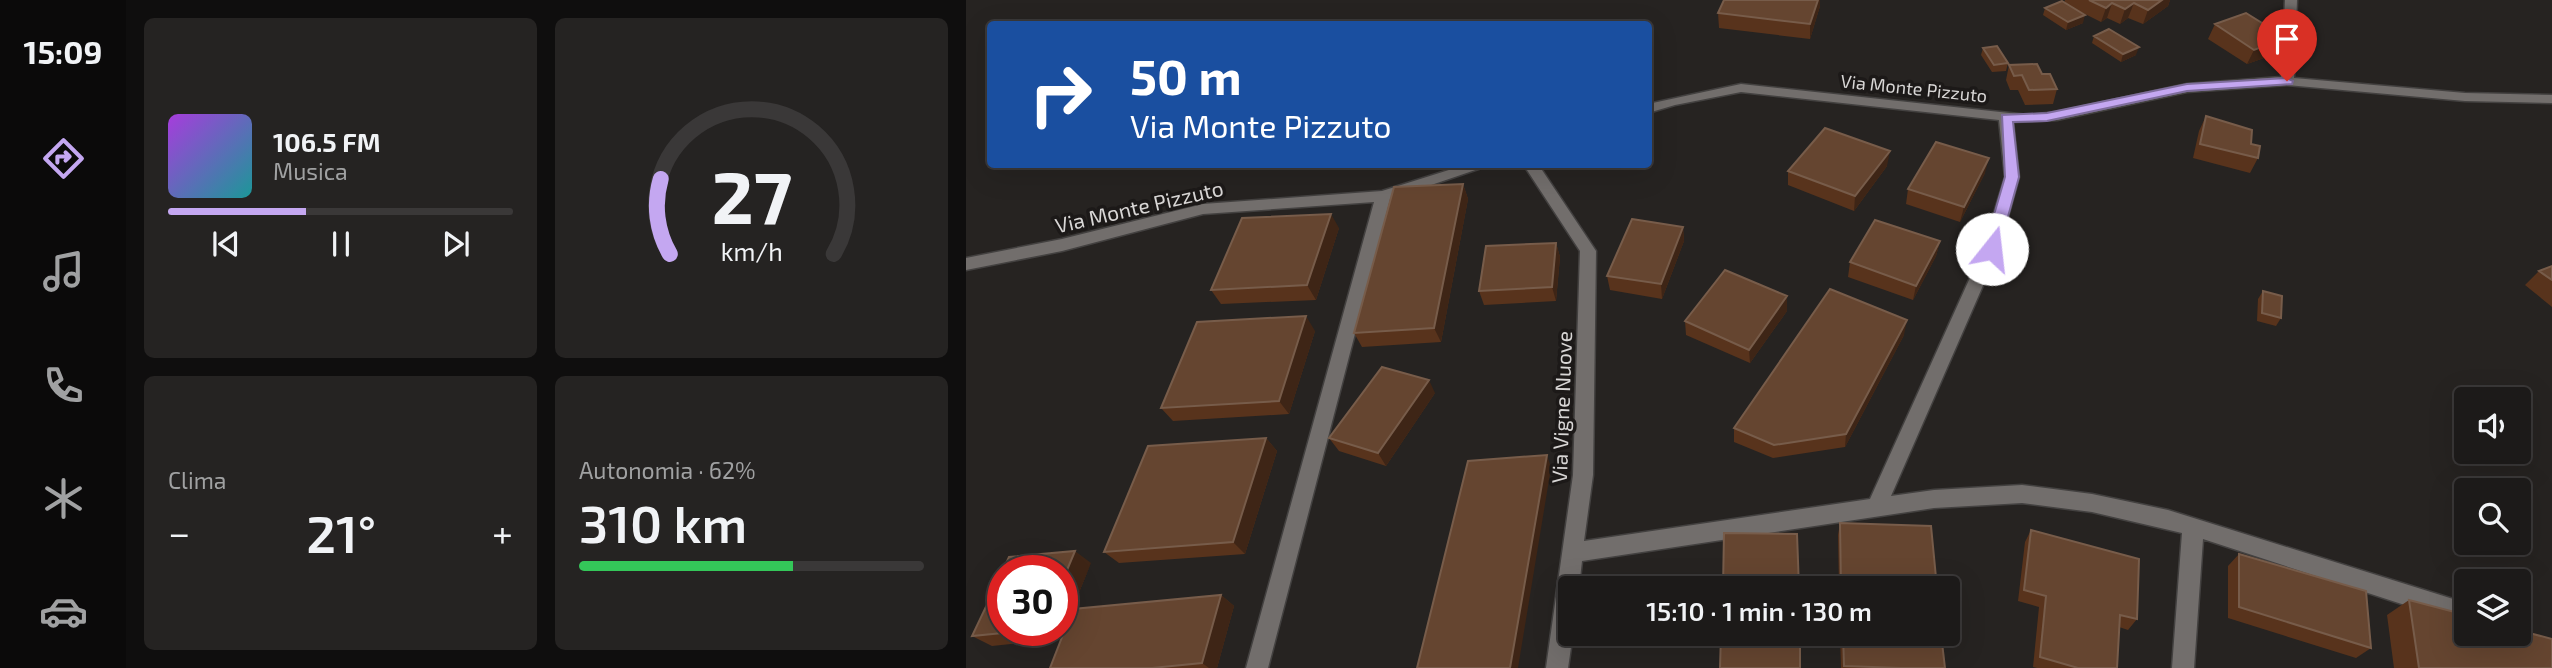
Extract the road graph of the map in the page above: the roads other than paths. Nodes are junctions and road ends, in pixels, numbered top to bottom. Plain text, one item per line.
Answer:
1 (2291, 0) edge
2 (2287, 81) junction
3 (2552, 99) edge
4 (1652, 108) edge
5 (2006, 118) junction
6 (1473, 168) edge
7 (1533, 168) edge
8 (1383, 196) junction
9 (966, 264) edge
10 (1876, 508) junction
11 (2193, 527) junction
12 (1573, 553) junction
13 (2454, 610) edge
14 (1257, 668) edge
15 (1557, 668) edge
16 (2183, 668) edge

1 - 2 street
2 - 3 street, Via Monte Pizzuto
2 - 5 street, Via Monte Pizzuto
4 - 5 street, Via Monte Pizzuto
5 - 10 street
6 - 8 street, Via Monte Pizzuto
7 - 12 street, Via Vigne Nuove
8 - 9 street, Via Monte Pizzuto
8 - 14 street
10 - 11 street
10 - 12 street
11 - 13 street
11 - 16 street
12 - 15 street, Via Vigne Nuove

